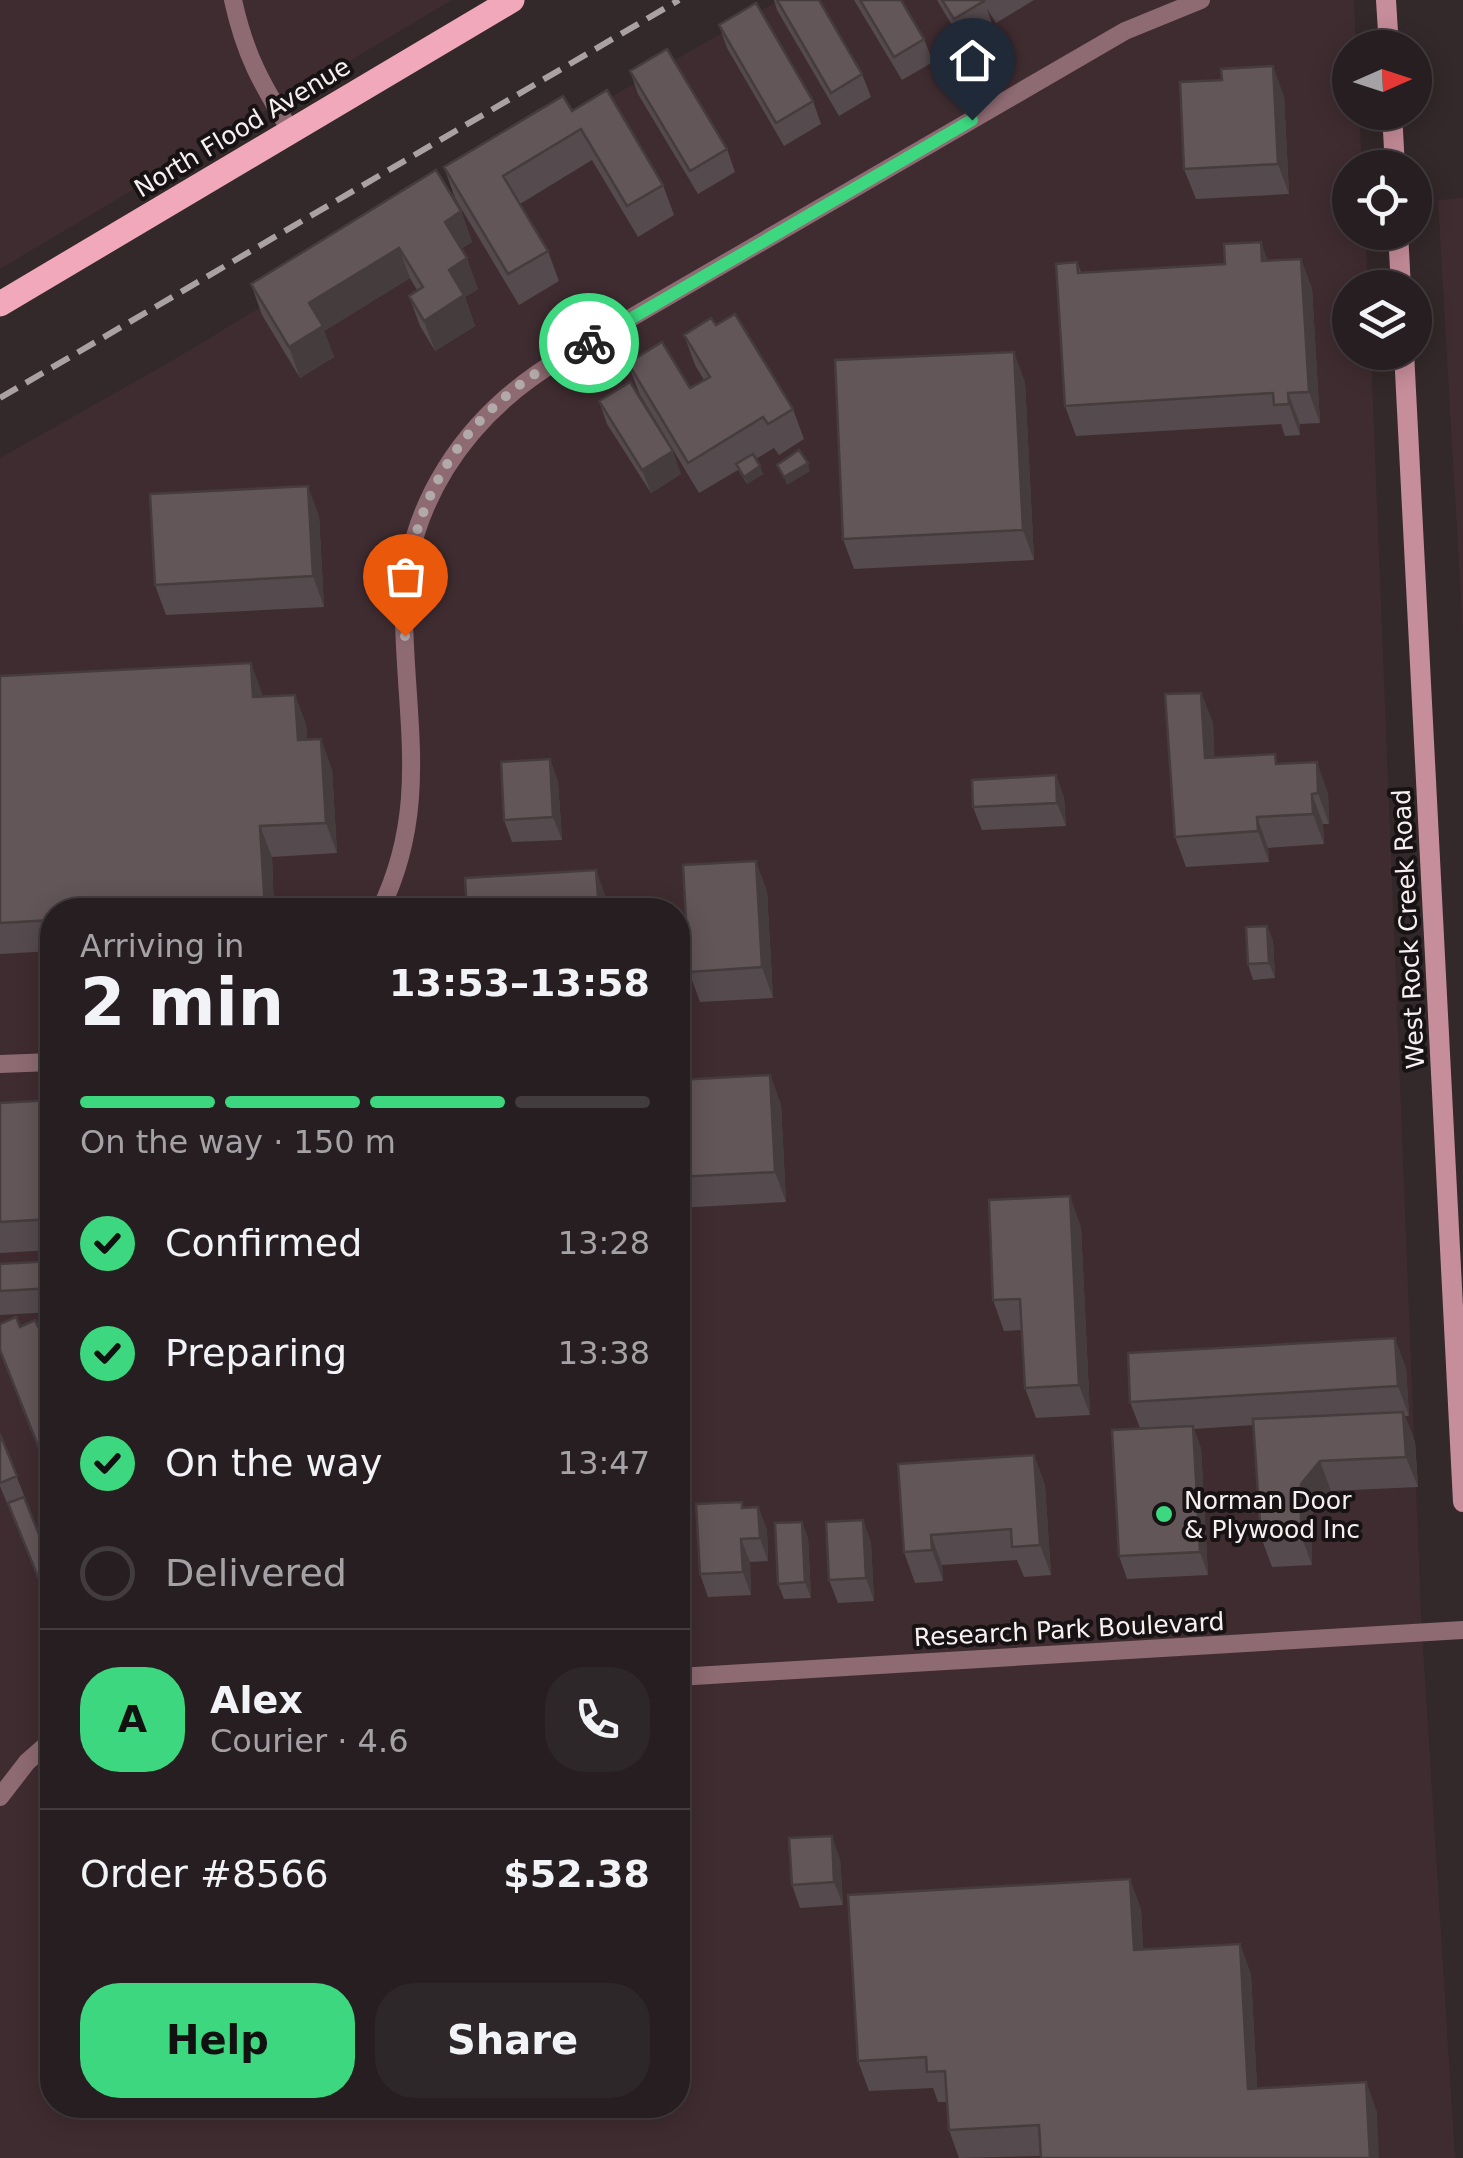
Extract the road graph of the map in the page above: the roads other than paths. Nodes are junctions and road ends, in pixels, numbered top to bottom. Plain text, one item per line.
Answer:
1 (233, 0) edge
2 (512, 0) edge
3 (1201, 0) edge
4 (1386, 0) edge
5 (1387, 30) edge
6 (292, 133) junction
7 (0, 304) edge
8 (1405, 370) edge
9 (385, 898) edge
10 (40, 1062) edge
11 (0, 1064) edge
12 (1458, 1318) edge
13 (1459, 1345) edge
14 (1463, 1502) edge
15 (1463, 1630) edge
16 (690, 1675) edge
17 (40, 1750) edge
18 (0, 1797) edge

1 - 6 street
2 - 6 main road, North Flood Avenue
3 - 9 street
4 - 5 main road
6 - 7 main road, North Flood Avenue
8 - 12 main road, West Rock Creek Road
10 - 11 street
12 - 13 main road, West Rock Creek Road
13 - 14 main road, West Rock Creek Road
15 - 16 street, Research Park Boulevard
17 - 18 street

